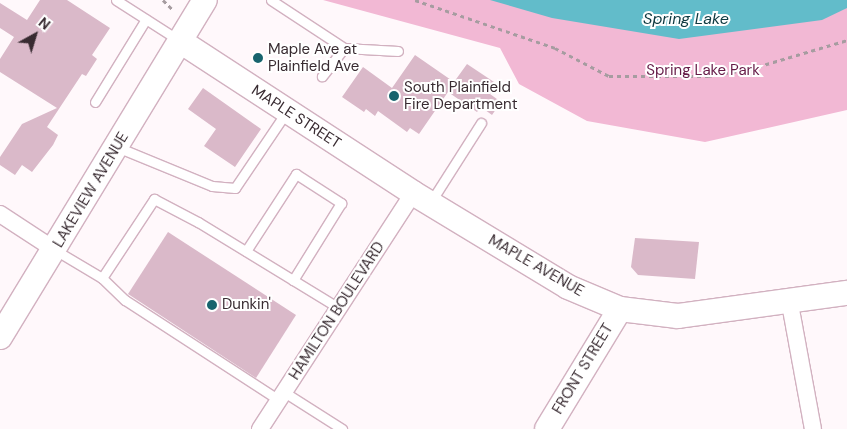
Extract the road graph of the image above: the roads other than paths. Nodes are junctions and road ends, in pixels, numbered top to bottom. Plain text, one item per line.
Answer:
1 (116, 0) edge
2 (205, 0) edge
3 (270, 0) edge
4 (146, 20) junction
5 (180, 41) junction
6 (344, 48) junction
7 (398, 50) dead end
8 (322, 76) dead end
9 (95, 102) dead end
10 (287, 111) junction
11 (481, 123) dead end
12 (117, 147) junction
13 (421, 198) junction
14 (0, 214) edge
15 (55, 250) junction
16 (246, 251) junction
17 (102, 278) junction
18 (293, 280) junction
19 (847, 293) edge
20 (790, 304) junction
21 (339, 308) junction
22 (620, 309) junction
23 (0, 337) edge
24 (282, 396) junction
25 (260, 429) edge
26 (342, 429) edge
27 (547, 429) edge
28 (813, 429) edge

1 - 4 lane
2 - 5 main road, LAKEVIEW AVENUE
3 - 6 lane
4 - 5 lane
4 - 9 lane
5 - 10 main road, MAPLE STREET
5 - 12 main road, LAKEVIEW AVENUE
6 - 7 lane
6 - 8 lane
10 - 12 lane
10 - 13 main road, MAPLE STREET
11 - 13 lane
12 - 15 main road, LAKEVIEW AVENUE
13 - 21 street, HAMILTON BOULEVARD
13 - 22 main road, MAPLE AVENUE
14 - 15 street
15 - 17 lane
15 - 23 main road, LAKEVIEW AVENUE
16 - 17 lane
16 - 18 lane
16 - 18 lane
17 - 24 lane
18 - 21 lane
19 - 20 main road, MAPLE AVENUE
20 - 22 main road, MAPLE AVENUE
20 - 28 street
21 - 24 street, HAMILTON BOULEVARD
22 - 27 main road, FRONT STREET
24 - 25 street, HAMILTON BOULEVARD
24 - 26 lane

